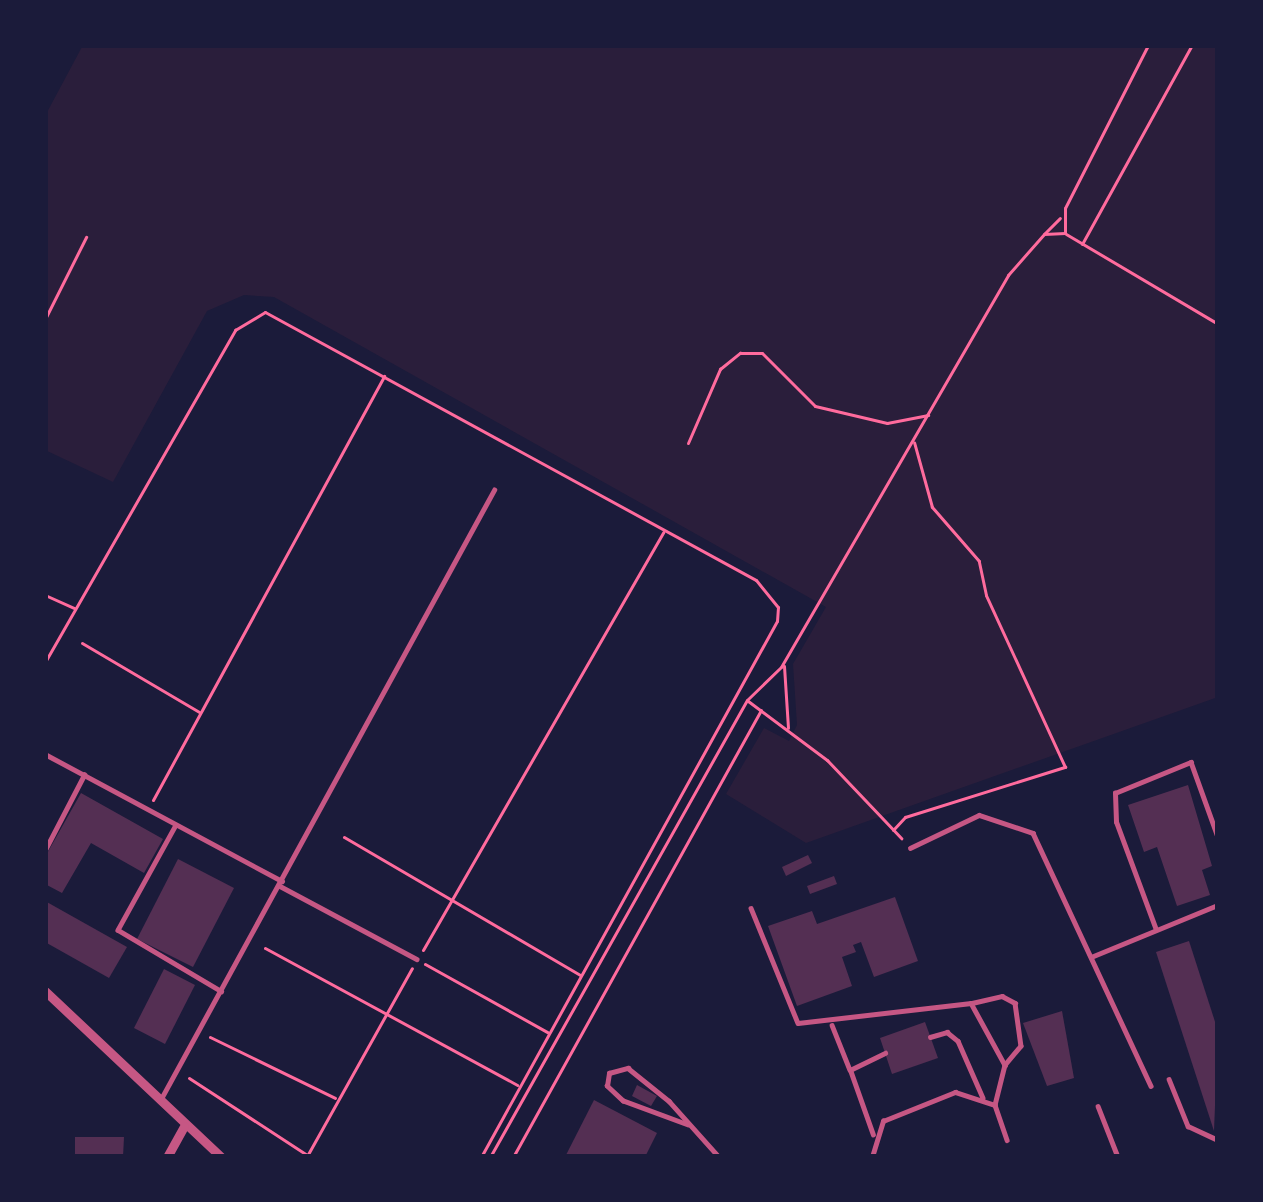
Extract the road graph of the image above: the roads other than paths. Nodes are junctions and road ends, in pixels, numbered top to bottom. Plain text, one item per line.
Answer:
1 (494, 490) dead end
2 (45, 754) edge
3 (84, 776) junction
4 (176, 825) junction
5 (1218, 837) edge
6 (910, 848) road end
7 (45, 850) edge
8 (281, 884) junction
9 (1218, 904) edge
10 (752, 908) dead end
11 (1156, 930) junction
12 (1091, 957) junction
13 (417, 959) road end
14 (45, 991) edge
15 (221, 991) junction
16 (971, 1003) junction
17 (831, 1022) junction
18 (930, 1037) dead end
19 (885, 1053) dead end
20 (1005, 1065) junction
21 (850, 1070) junction
22 (1169, 1079) dead end
23 (1151, 1087) dead end
24 (983, 1098) junction
25 (159, 1102) junction
26 (994, 1105) junction
27 (1098, 1106) dead end
28 (688, 1124) junction
29 (184, 1126) junction
30 (874, 1138) junction
31 (1006, 1140) dead end
32 (1218, 1140) edge
33 (167, 1157) edge
34 (220, 1157) edge
35 (719, 1157) edge
36 (872, 1157) edge
37 (1118, 1157) edge

1 - 8 lane
2 - 3 lane
3 - 4 lane
3 - 7 lane
4 - 8 lane
4 - 15 lane
5 - 11 lane
6 - 12 lane
8 - 13 lane
8 - 15 lane
9 - 11 lane
10 - 17 lane
11 - 12 lane
12 - 23 lane
14 - 25 street
15 - 25 lane
16 - 17 lane
16 - 20 lane
16 - 20 lane
17 - 21 lane
18 - 24 lane
19 - 21 lane
20 - 26 lane
21 - 30 lane
22 - 32 lane
24 - 26 lane
24 - 30 lane
25 - 29 street
26 - 31 lane
27 - 37 lane
28 - 28 lane
28 - 35 lane
29 - 33 street
29 - 34 street
30 - 36 lane

